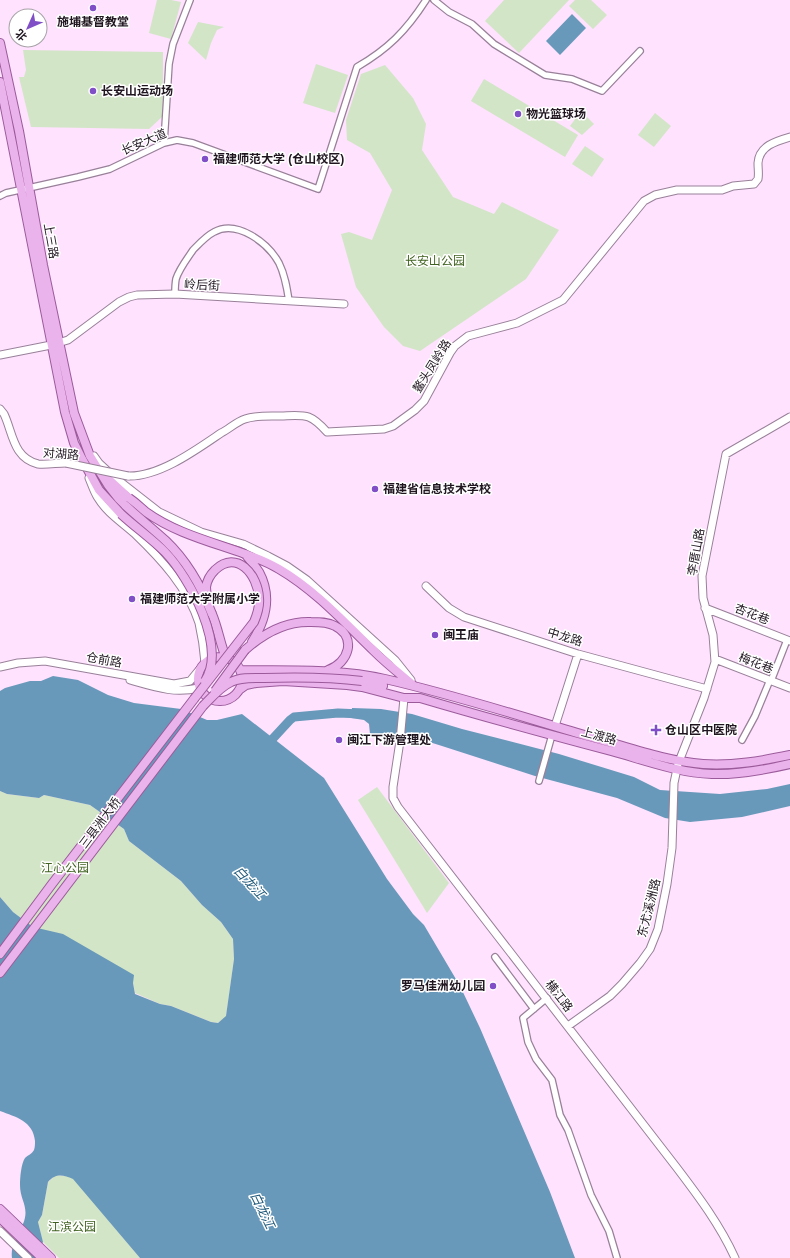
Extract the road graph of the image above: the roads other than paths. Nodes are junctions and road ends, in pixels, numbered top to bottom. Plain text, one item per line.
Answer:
1 (190, 0) edge
2 (426, 0) edge
3 (434, 0) edge
4 (0, 43) edge
5 (640, 51) dead end
6 (0, 82) edge
7 (790, 137) edge
8 (164, 143) junction
9 (26, 189) junction
10 (0, 196) edge
11 (175, 294) junction
12 (289, 301) junction
13 (344, 304) dead end
14 (55, 344) junction
15 (0, 355) edge
16 (0, 409) edge
17 (790, 417) edge
18 (84, 442) junction
19 (82, 460) junction
20 (100, 472) junction
21 (128, 476) joint
22 (124, 510) junction
23 (166, 515) junction
24 (143, 543) junction
25 (246, 554) junction
26 (426, 586) dead end
27 (209, 605) junction
28 (705, 608) junction
29 (211, 614) junction
30 (788, 641) edge
31 (245, 650) junction
32 (578, 654) junction
33 (223, 658) junction
34 (715, 659) junction
35 (205, 663) junction
36 (0, 667) edge
37 (199, 670) junction
38 (240, 670) junction
39 (324, 671) junction
40 (0, 672) edge
41 (770, 680) junction
42 (416, 686) junction
43 (199, 688) junction
44 (790, 688) edge
45 (707, 689) junction
46 (239, 690) junction
47 (420, 698) junction
48 (194, 699) junction
49 (403, 701) junction
50 (204, 706) junction
51 (555, 726) junction
52 (552, 735) junction
53 (742, 740) dead end
54 (790, 755) edge
55 (679, 760) junction
56 (790, 764) edge
57 (677, 769) junction
58 (539, 781) dead end
59 (674, 784) joint
60 (0, 954) edge
61 (495, 958) dead end
62 (0, 973) edge
63 (547, 998) junction
64 (534, 1009) junction
65 (568, 1026) junction
66 (0, 1209) edge
67 (0, 1218) edge
68 (10, 1223) junction
69 (0, 1231) edge
70 (28, 1258) edge
71 (42, 1258) edge
72 (50, 1258) edge
73 (617, 1258) edge
74 (735, 1258) edge

1 - 8 street
2 - 8 street, 长安大道
3 - 5 street
4 - 9 main road, 上三路
6 - 9 main road, 上三路
7 - 21 street, 鳌头凤岭路
8 - 9 street, 长安大道
9 - 10 street, 长安大道
9 - 14 main road, 上三路
11 - 12 street, 岭后街
11 - 12 street
11 - 14 street, 岭后街
12 - 13 street, 岭后街
14 - 15 street, 岭后街
14 - 18 main road, 上三路
14 - 19 main road, 上三路
16 - 21 street, 对湖路, bridge
17 - 28 street, 李厝山路
18 - 20 main road, 上三路
18 - 23 street
19 - 22 main road, 上三路
19 - 24 street
20 - 22 main road, 上三路
20 - 25 main road, bridge
22 - 27 main road, bridge
22 - 29 main road
22 - 48 main road, bridge
23 - 24 street
23 - 42 street
24 - 35 street
25 - 31 main road
25 - 42 main road
26 - 32 street, 中龙路
27 - 29 main road, bridge
27 - 48 main road, bridge
28 - 30 street, 杏花巷
28 - 34 street, 李厝山路
29 - 33 main road
30 - 41 street
31 - 39 main road
31 - 50 main road, bridge
32 - 45 street, 中龙路
32 - 51 street
33 - 35 main road
33 - 38 main road
34 - 41 street, 梅花巷
34 - 45 street, 李厝山路
35 - 37 main road
36 - 37 street, 仓前路
37 - 43 main road
38 - 39 main road, 上渡路
38 - 46 main road
39 - 42 main road, 上渡路
40 - 43 street, 仓前路
41 - 44 street, 梅花巷
41 - 53 street
42 - 51 main road, 上渡路
43 - 46 main road
45 - 55 street, 李厝山路
46 - 49 main road, 上渡路
47 - 49 main road, 上渡路
47 - 50 main road, bridge
47 - 52 main road, 上渡路
48 - 60 main road, 三县洲大桥
49 - 63 street, 横江路
50 - 62 main road, 三县洲大桥
51 - 55 main road, 上渡路
52 - 57 main road, 上渡路
52 - 58 street
54 - 55 main road, 上渡路
55 - 57 street, 李厝山路
56 - 57 main road, 上渡路
57 - 59 street, 李厝山路
59 - 65 street, 东尤溪洲路
61 - 64 street
63 - 64 street
63 - 65 street, 横江路
64 - 73 street
65 - 74 street, 横江路
66 - 68 main road
67 - 68 main road
68 - 71 main road
68 - 72 main road
69 - 70 street

